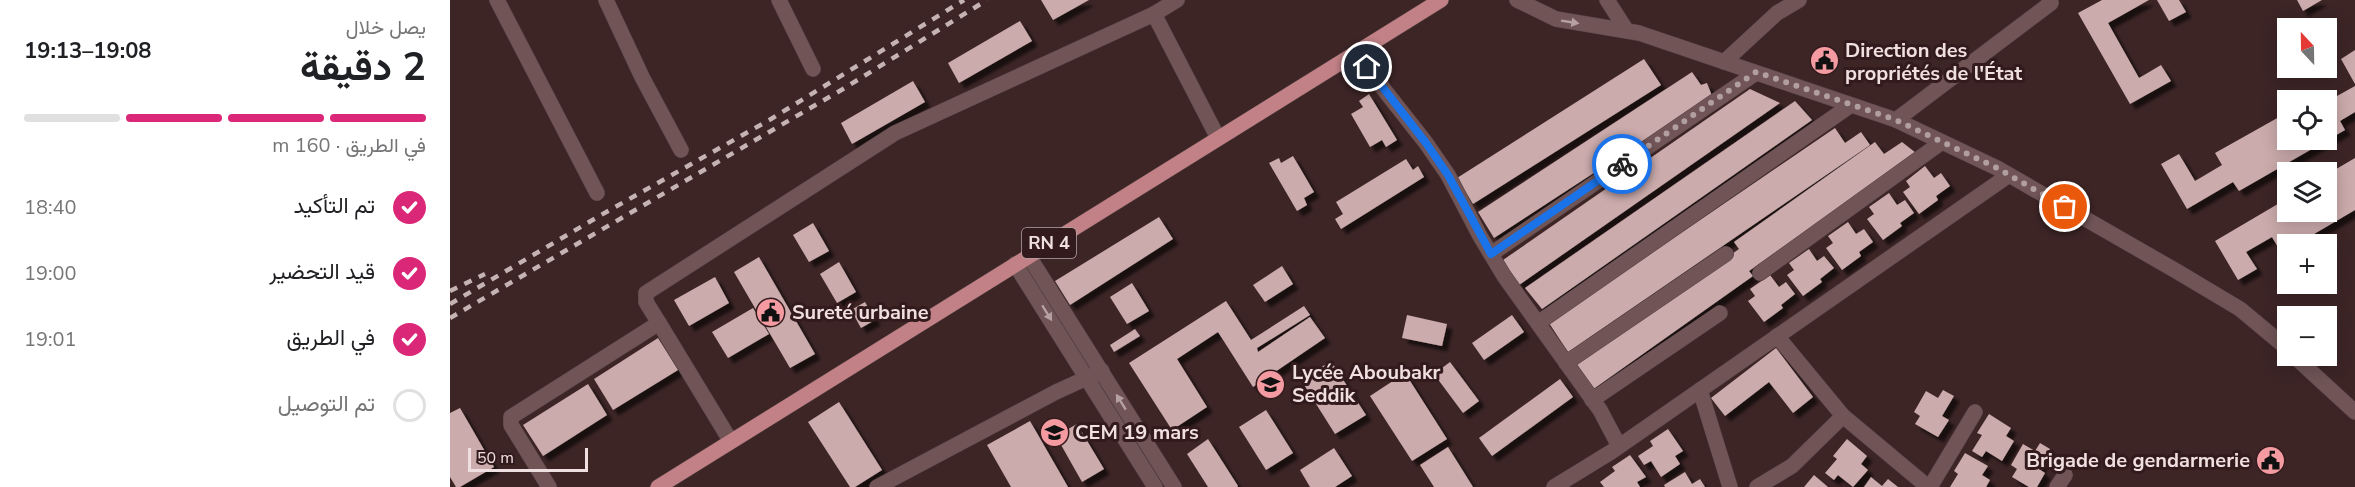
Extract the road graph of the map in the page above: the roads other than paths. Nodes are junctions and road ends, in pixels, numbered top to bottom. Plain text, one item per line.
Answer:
1 (497, 0) edge
2 (606, 0) edge
3 (779, 0) edge
4 (1177, 0) edge
5 (1441, 0) edge
6 (1517, 0) edge
7 (1607, 0) edge
8 (1799, 0) edge
9 (2049, 0) edge
10 (1774, 6) edge
11 (1154, 14) junction
12 (1627, 31) junction
13 (1356, 54) junction
14 (1724, 62) junction
15 (813, 69) dead end
16 (1756, 72) junction
17 (1851, 105) junction
18 (1896, 120) junction
19 (1218, 138) junction
20 (1942, 142) junction
21 (681, 150) dead end
22 (2009, 175) junction
23 (597, 193) dead end
24 (1491, 254) junction
25 (1726, 254) dead end
26 (1028, 255) junction
27 (1015, 264) junction
28 (1760, 273) dead end
29 (1720, 313) dead end
30 (659, 323) junction
31 (1538, 323) junction
32 (1777, 336) junction
33 (2277, 341) edge
34 (1566, 363) junction
35 (2305, 366) edge
36 (1102, 371) junction
37 (1087, 378) junction
38 (1700, 390) junction
39 (1592, 400) junction
40 (1975, 412) dead end
41 (2355, 412) edge
42 (1844, 416) junction
43 (730, 440) junction
44 (1619, 446) junction
45 (549, 487) edge
46 (658, 487) edge
47 (877, 487) edge
48 (1155, 487) edge
49 (1174, 487) edge
50 (1554, 487) edge
51 (1730, 487) edge
52 (1757, 487) edge
53 (1929, 487) edge

1 - 23 street
2 - 21 street
3 - 15 street
4 - 11 street
5 - 13 main road, RN 4
6 -> 12 street
7 - 12 street
8 - 10 street
9 - 18 street
10 - 14 street
11 - 19 street
11 - 30 street
12 - 14 street
13 - 19 main road, RN 4
13 - 24 street
14 - 16 street
16 - 17 street
16 - 24 street
17 - 18 street
17 - 31 street
18 - 20 street
19 - 26 main road, RN 4
20 - 22 street
20 - 28 street
22 - 32 street
22 - 33 street
24 - 31 street
25 - 34 street
26 - 27 main road, RN 4
26 - 36 street
27 -> 37 street
27 - 43 main road, RN 4
29 - 39 street
30 - 43 street
30 - 45 street
31 - 34 street
32 - 38 street
32 - 42 street
34 - 39 street
35 - 41 street
36 - 37 street
49 -> 36 street
37 - 47 street
37 - 48 street
38 - 44 street
38 - 51 street
39 - 44 street
40 - 53 street
42 - 52 street
42 - 53 street
43 - 46 main road, RN 4
44 - 50 street

